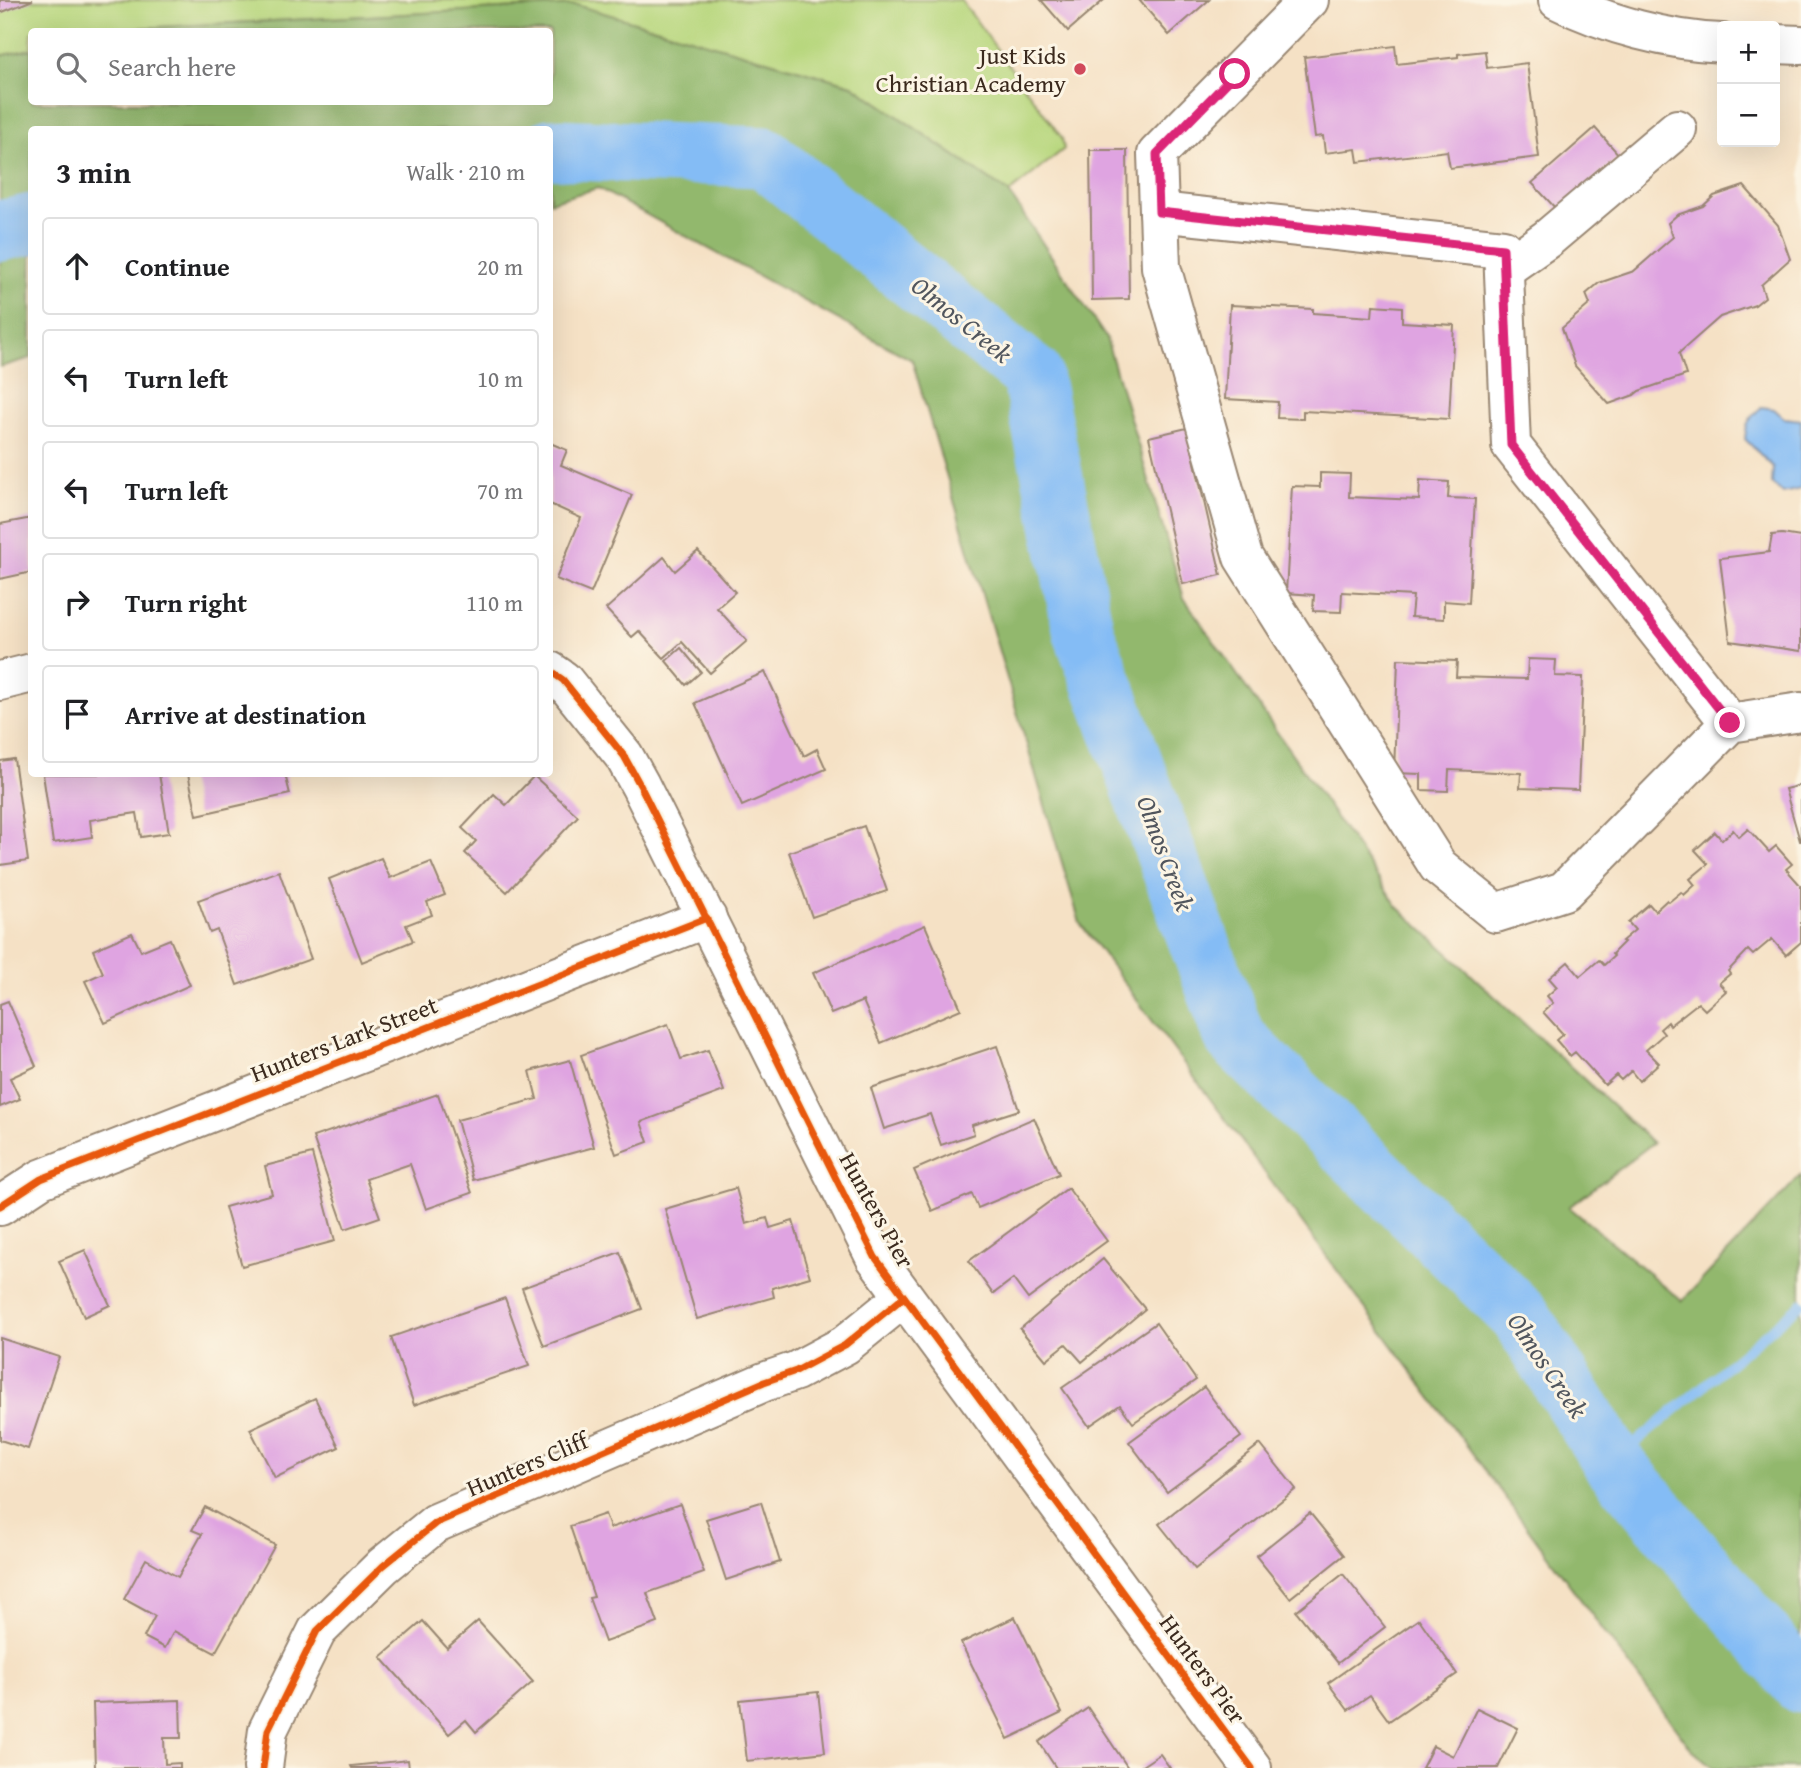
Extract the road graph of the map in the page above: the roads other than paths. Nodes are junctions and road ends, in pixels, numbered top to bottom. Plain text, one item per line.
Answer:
1 (1309, 0) edge
2 (1558, 0) edge
3 (1601, 8) edge
4 (1717, 43) edge
5 (1780, 44) edge
6 (1801, 45) edge
7 (1677, 129) dead end
8 (1159, 212) junction
9 (1504, 269) junction
10 (553, 673) edge
11 (1801, 712) edge
12 (1730, 723) junction
13 (707, 918) junction
14 (0, 1206) edge
15 (904, 1297) junction
16 (263, 1768) edge
17 (1252, 1768) edge

1 - 8 street
2 - 3 street
3 - 4 street
5 - 6 street
7 - 9 street
8 - 9 street
8 - 12 street
9 - 12 street
10 - 13 street, Hunters Pier
11 - 12 street
13 - 14 street, Hunters Lark Street
13 - 15 street, Hunters Pier
15 - 16 street, Hunters Cliff
15 - 17 street, Hunters Pier

